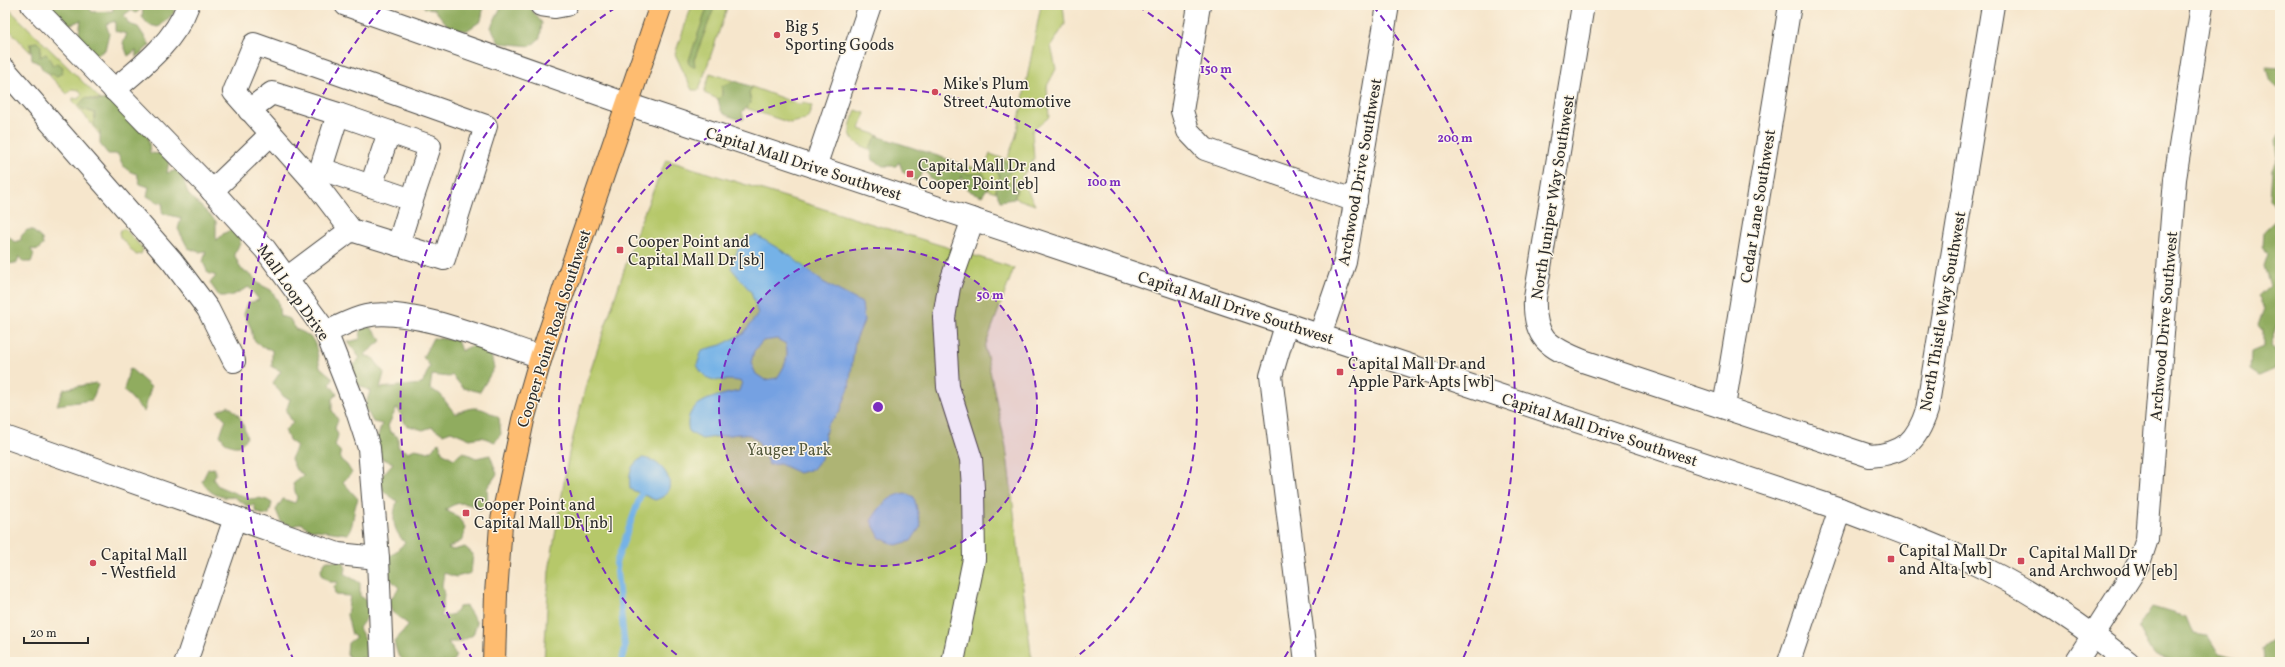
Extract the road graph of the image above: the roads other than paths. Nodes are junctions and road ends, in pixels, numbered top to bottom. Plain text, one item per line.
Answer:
1 (32, 5) edge
2 (188, 5) edge
3 (346, 5) edge
4 (541, 5) edge
5 (566, 5) edge
6 (661, 5) edge
7 (870, 5) edge
8 (1199, 5) edge
9 (1388, 5) edge
10 (1583, 5) edge
11 (1790, 5) edge
12 (1993, 5) edge
13 (2202, 5) edge
14 (399, 14) edge
15 (5, 70) edge
16 (114, 90) junction
17 (627, 104) junction
18 (249, 110) junction
19 (338, 114) junction
20 (389, 132) junction
21 (270, 135) junction
22 (815, 167) junction
23 (318, 177) junction
24 (371, 186) junction
25 (212, 191) junction
26 (412, 200) junction
27 (1356, 201) junction
28 (973, 219) junction
29 (351, 230) junction
30 (398, 245) junction
31 (287, 278) junction
32 (1286, 324) junction
33 (326, 332) junction
34 (1320, 335) junction
35 (541, 357) junction
36 (234, 361) dead end
37 (1724, 407) junction
38 (5, 437) edge
39 (1840, 509) junction
40 (235, 518) junction
41 (378, 558) junction
42 (2093, 634) junction
43 (186, 662) edge
44 (382, 662) edge
45 (494, 662) edge
46 (953, 662) edge
47 (1306, 662) edge
48 (1789, 662) edge
49 (2076, 662) edge
50 (2128, 662) edge

1 - 16 street, Mall Loop Drive
2 - 16 street
3 - 14 street, Capital Mall Drive Southwest
4 - 5 street
6 - 17 main road, Cooper Point Road Southwest
7 - 22 street
8 - 27 street
9 - 27 street, Archwood Drive Southwest
10 - 37 street, North Juniper Way Southwest
11 - 37 street, Cedar Lane Southwest
12 - 37 street, North Thistle Way Southwest
13 - 42 street, Archwood Drive Southwest
14 - 17 street, Capital Mall Drive Southwest
15 - 36 street
16 - 25 street, Mall Loop Drive
17 - 22 street, Capital Mall Drive Southwest
17 - 35 main road, Cooper Point Road Southwest
18 - 19 street
18 - 21 street
18 - 30 street
19 - 20 street
19 - 23 street
20 - 24 street
20 - 26 street
21 - 23 street
21 - 25 street
22 - 28 street, Capital Mall Drive Southwest
23 - 24 street
23 - 29 street
24 - 26 street
25 - 31 street, Mall Loop Drive
26 - 30 street
27 - 34 street, Archwood Drive Southwest
28 - 32 street, Capital Mall Drive Southwest
28 - 46 street
29 - 30 street
29 - 31 street
31 - 33 street, Mall Loop Drive
32 - 34 street, Capital Mall Drive Southwest
32 - 47 street
33 - 35 street
33 - 41 street, Mall Loop Drive
34 - 39 street, Capital Mall Drive Southwest
35 - 45 main road, Cooper Point Road Southwest
38 - 40 street
39 - 42 street, Capital Mall Drive Southwest
39 - 48 street
40 - 41 street
40 - 43 street
41 - 44 street, Mall Loop Drive
42 - 49 street, Archwood Drive Southwest
42 - 50 street, Capital Mall Drive Southwest

